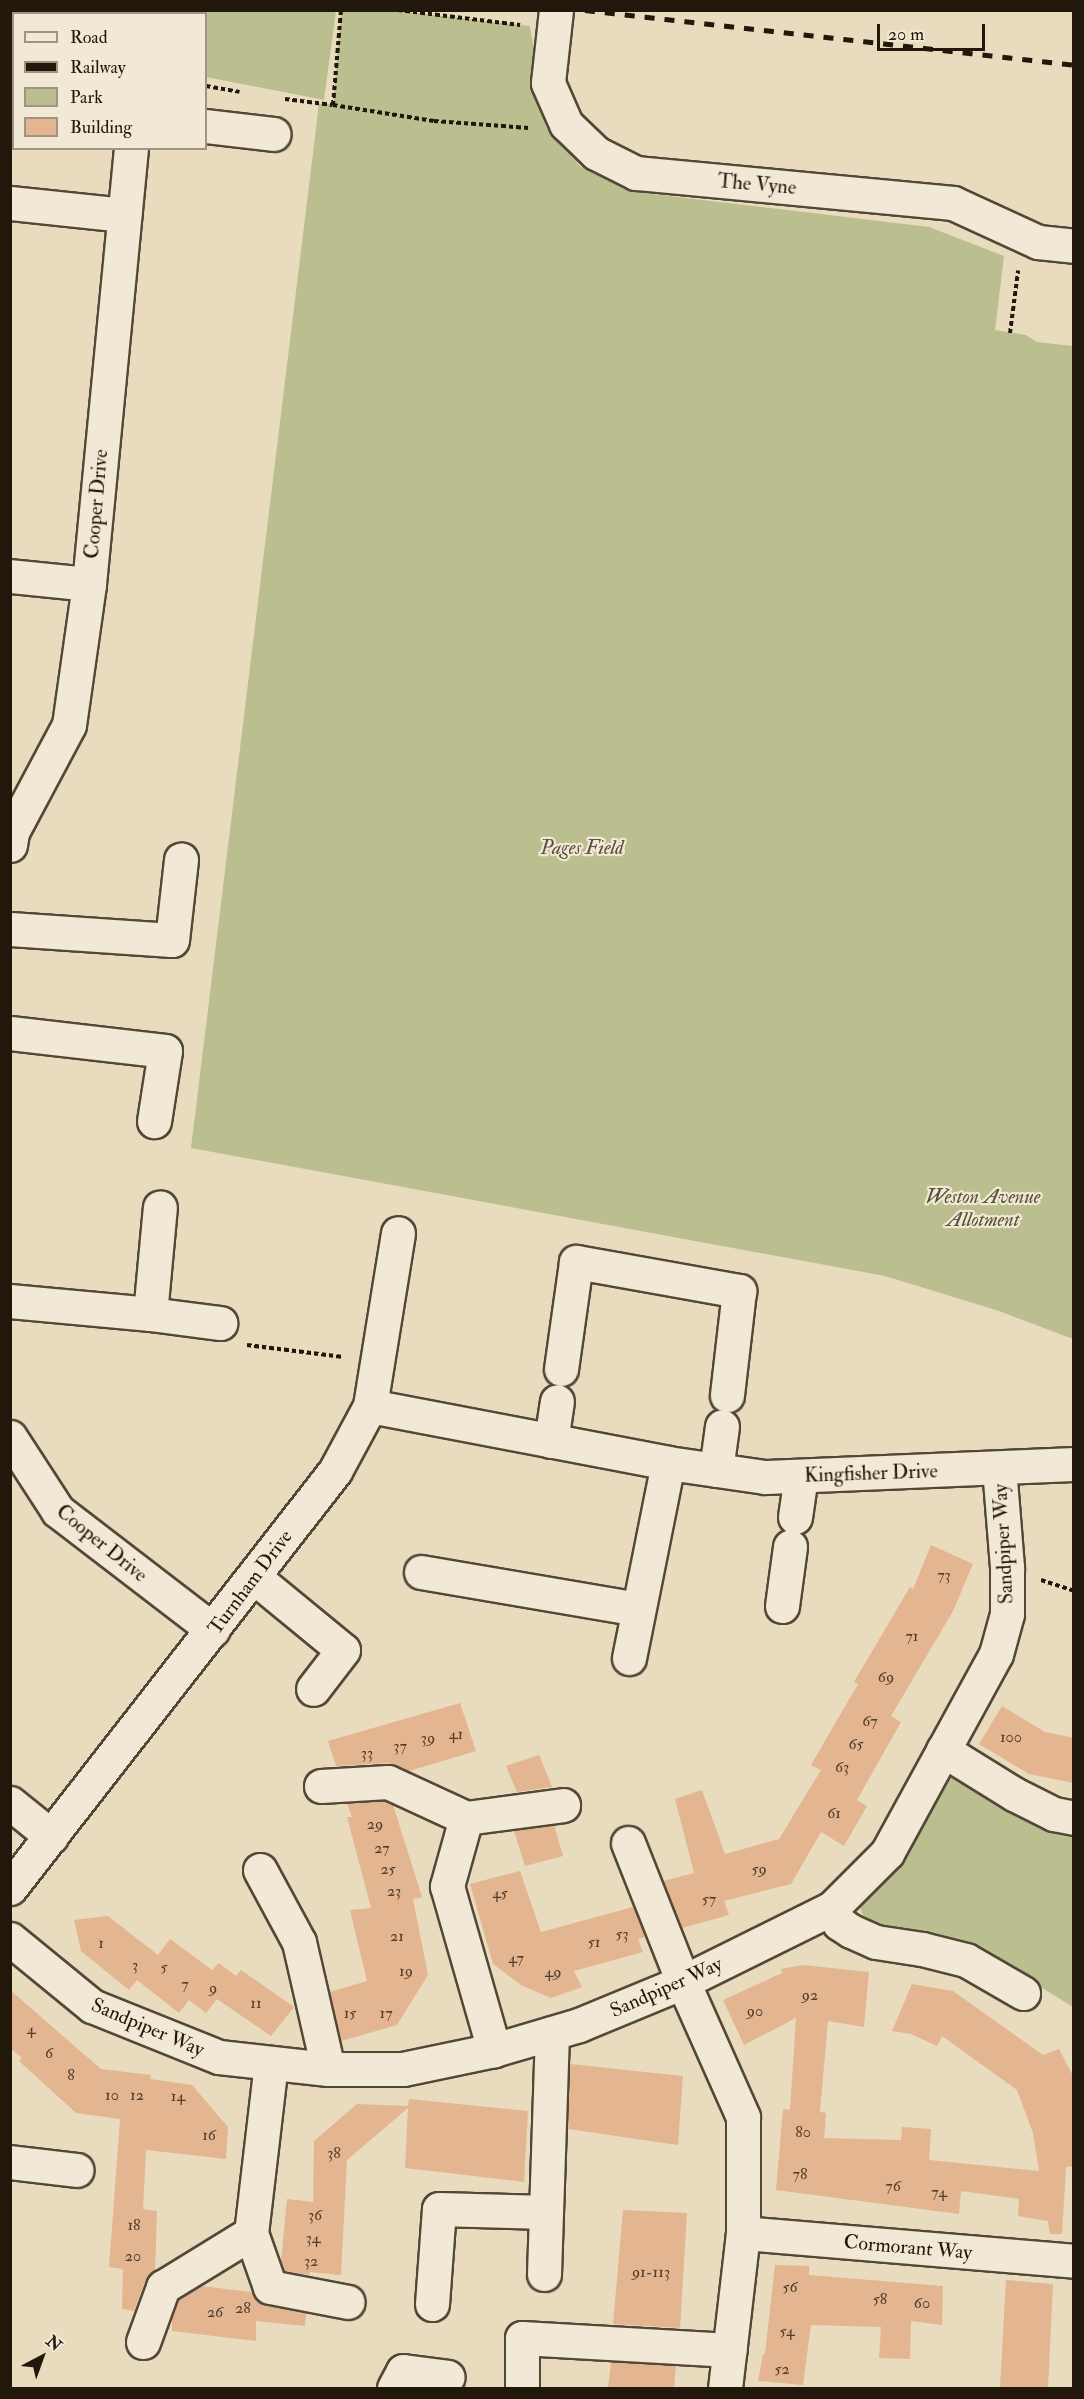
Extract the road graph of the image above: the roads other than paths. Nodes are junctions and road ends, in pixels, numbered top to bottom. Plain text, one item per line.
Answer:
1 (543, 18) edge
2 (207, 126) edge
3 (274, 134) dead end
4 (131, 150) edge
5 (10, 203) edge
6 (124, 215) junction
7 (1074, 246) edge
8 (10, 576) edge
9 (89, 584) junction
10 (10, 845) edge
11 (181, 860) dead end
12 (10, 929) edge
13 (10, 1034) edge
14 (154, 1121) dead end
15 (160, 1207) dead end
16 (398, 1233) dead end
17 (10, 1301) edge
18 (150, 1314) junction
19 (220, 1323) dead end
20 (370, 1406) junction
21 (10, 1437) edge
22 (551, 1441) junction
23 (668, 1463) junction
24 (1074, 1464) edge
25 (999, 1468) junction
26 (716, 1470) junction
27 (801, 1476) junction
28 (421, 1572) dead end
29 (254, 1577) junction
30 (782, 1605) dead end
31 (638, 1609) junction
32 (213, 1630) junction
33 (629, 1658) dead end
34 (313, 1689) dead end
35 (943, 1750) junction
36 (321, 1786) dead end
37 (10, 1803) edge
38 (563, 1805) dead end
39 (466, 1818) junction
40 (1074, 1818) edge
41 (51, 1836) junction
42 (628, 1843) dead end
43 (260, 1870) dead end
44 (10, 1888) edge
45 (832, 1908) junction
46 (10, 1939) edge
47 (683, 1982) junction
48 (1023, 1994) dead end
49 (552, 2033) junction
50 (494, 2050) junction
51 (271, 2063) junction
52 (328, 2069) junction
53 (10, 2162) edge
54 (77, 2170) dead end
55 (546, 2212) junction
56 (251, 2233) junction
57 (743, 2233) junction
58 (1074, 2260) edge
59 (544, 2274) dead end
60 (348, 2302) dead end
61 (432, 2304) dead end
62 (143, 2342) dead end
63 (730, 2350) junction
64 (448, 2377) dead end
65 (394, 2388) edge
66 (522, 2388) edge
67 (725, 2388) edge

1 - 7 street, The Vyne
2 - 3 street
4 - 6 street, Cooper Drive
5 - 6 street
6 - 9 street, Cooper Drive
8 - 9 street
9 - 10 street, Cooper Drive
11 - 12 street
13 - 14 street
15 - 18 street
16 - 20 street, Turnham Drive
17 - 18 street
18 - 19 street
20 - 22 street, Kingfisher Drive
20 - 29 street, Turnham Drive
21 - 32 street, Cooper Drive
22 - 23 street, Kingfisher Drive
22 - 26 street
23 - 26 street, Kingfisher Drive
23 - 31 street
24 - 25 street, Kingfisher Drive
25 - 27 street, Kingfisher Drive
25 - 35 street, Sandpiper Way
26 - 27 street, Kingfisher Drive
27 - 30 street
28 - 31 street
29 - 32 street, Turnham Drive
29 - 34 street
31 - 33 street
32 - 41 street, Turnham Drive
35 - 40 street
35 - 45 street, Sandpiper Way
36 - 39 street
37 - 41 street
38 - 39 street
39 - 50 street
41 - 44 street, Turnham Drive
42 - 47 street
43 - 52 street
45 - 47 street, Sandpiper Way
45 - 48 street
46 - 51 street, Sandpiper Way
47 - 49 street, Sandpiper Way
47 - 57 street
49 - 50 street, Sandpiper Way
49 - 55 street
50 - 52 street, Sandpiper Way
51 - 52 street, Sandpiper Way
51 - 56 street
53 - 54 street
55 - 59 street
55 - 61 street
56 - 60 street
56 - 62 street
57 - 58 street, Cormorant Way
57 - 63 street
63 - 66 street
63 - 67 street
64 - 65 street

